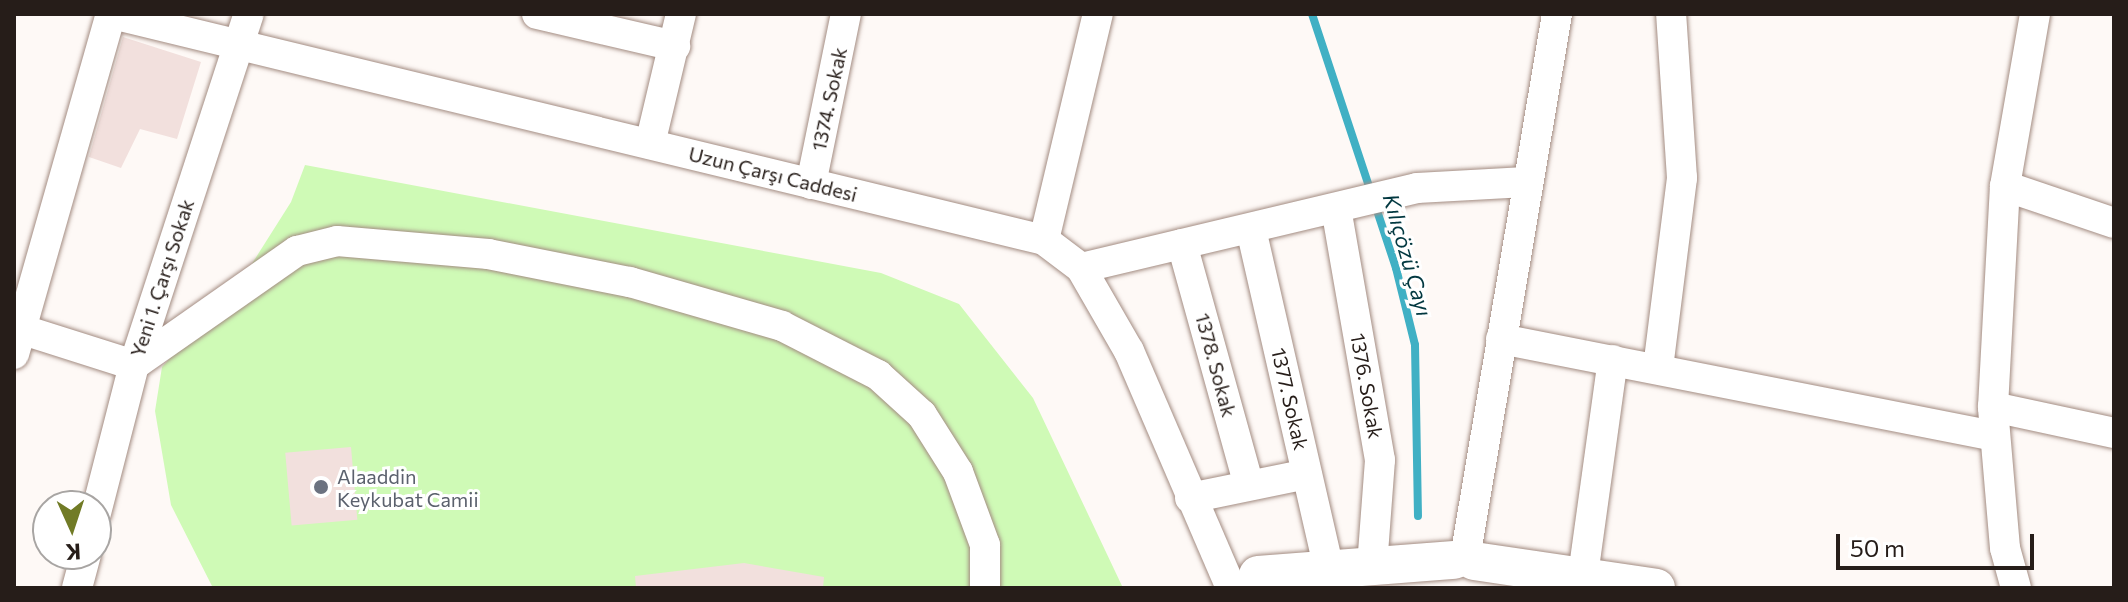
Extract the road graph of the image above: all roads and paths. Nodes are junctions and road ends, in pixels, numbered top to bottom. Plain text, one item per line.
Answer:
1 (112, 14) edge
2 (249, 14) edge
3 (537, 14) edge
4 (681, 14) edge
5 (846, 14) edge
6 (1098, 14) edge
7 (1557, 14) edge
8 (1671, 14) edge
9 (2035, 14) edge
10 (238, 45) junction
11 (675, 46) junction
12 (650, 144) junction
13 (1526, 182) junction
14 (811, 184) junction
15 (2005, 186) junction
16 (1336, 208) junction
17 (2114, 223) edge
18 (1251, 229) junction
19 (1044, 240) junction
20 (1182, 244) junction
21 (1081, 268) junction
22 (16, 337) edge
23 (1501, 339) junction
24 (1613, 360) junction
25 (134, 365) junction
26 (1658, 368) junction
27 (1994, 422) junction
28 (2114, 433) edge
29 (1307, 474) junction
30 (1249, 485) junction
31 (102, 490) edge
32 (1190, 498) junction
33 (1372, 566) junction
34 (1329, 569) junction
35 (1463, 571) edge
36 (1583, 575) junction
37 (1252, 585) edge
38 (985, 588) edge
39 (1656, 588) edge
40 (2016, 588) edge

1 - 10 street, Uzun Çarşı Caddesi
1 - 22 street
2 - 10 street, Yeni 1. Çarşı Sokak
3 - 11 street
4 - 11 street
5 - 14 street, 1374. Sokak
6 - 19 street
7 - 13 street
8 - 26 street
9 - 15 street
10 - 12 street, Uzun Çarşı Caddesi
10 - 25 street, Yeni 1. Çarşı Sokak
11 - 12 street
12 - 14 street, Uzun Çarşı Caddesi
13 - 16 street
13 - 23 street
14 - 19 street, Uzun Çarşı Caddesi
15 - 17 street
15 - 27 street
16 - 18 street
16 - 33 street, 1376. Sokak
18 - 20 street
18 - 29 street, 1377. Sokak
19 - 21 street, Uzun Çarşı Caddesi
20 - 21 street
20 - 30 street, 1378. Sokak
21 - 32 street, Uzun Çarşı Caddesi
22 - 25 street
23 - 24 street
23 - 35 street
24 - 26 street
24 - 36 street
25 - 31 street, Yeni 1. Çarşı Sokak
25 - 38 street
26 - 27 street
27 - 28 street
27 - 40 street
29 - 30 street
29 - 34 street, 1377. Sokak
30 - 32 street
32 - 37 street, Uzun Çarşı Caddesi
33 - 34 main road
33 - 35 main road
34 - 37 main road
35 - 36 main road
36 - 39 main road

